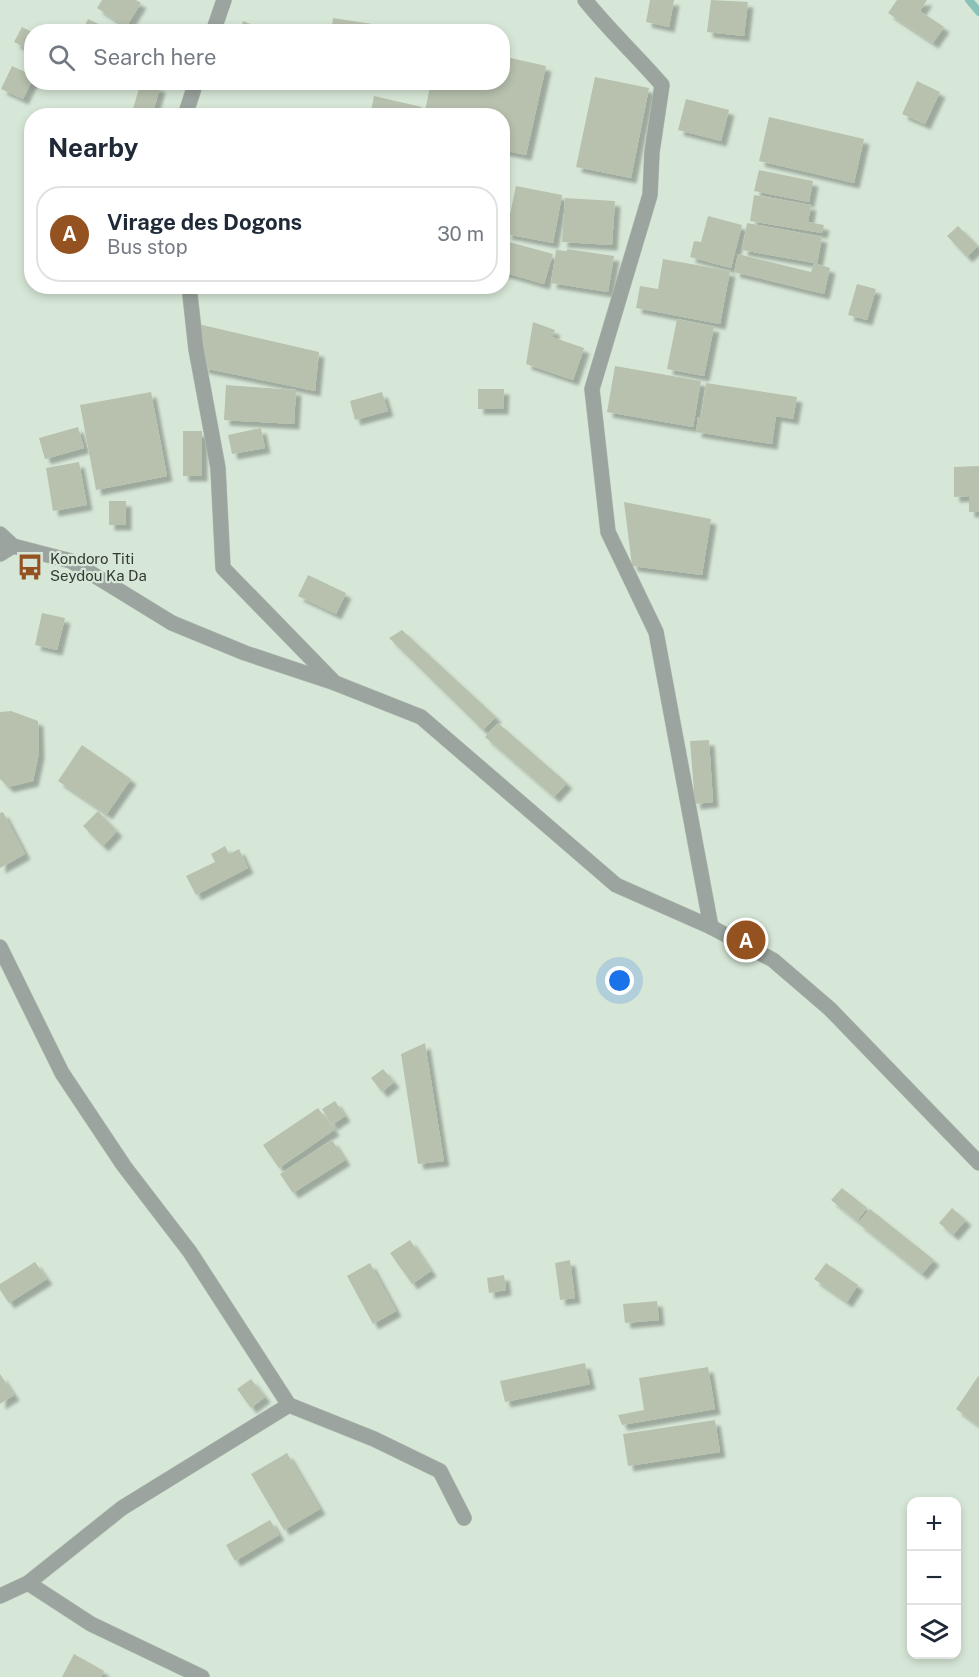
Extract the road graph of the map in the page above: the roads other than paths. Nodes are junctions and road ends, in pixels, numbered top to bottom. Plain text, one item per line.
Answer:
1 (224, 0) edge
2 (585, 0) edge
3 (216, 24) edge
4 (193, 90) edge
5 (188, 108) edge
6 (190, 294) edge
7 (0, 534) edge
8 (7, 550) edge
9 (335, 683) junction
10 (711, 927) junction
11 (0, 947) edge
12 (979, 1163) edge
13 (289, 1405) junction
14 (464, 1518) dead end
15 (28, 1583) junction
16 (0, 1596) edge
17 (202, 1677) edge

1 - 3 street
2 - 10 street
4 - 5 street
6 - 9 street
7 - 8 street
8 - 9 street
9 - 10 street
10 - 12 street
11 - 13 street
13 - 14 street
13 - 15 street
15 - 16 street
15 - 17 street

